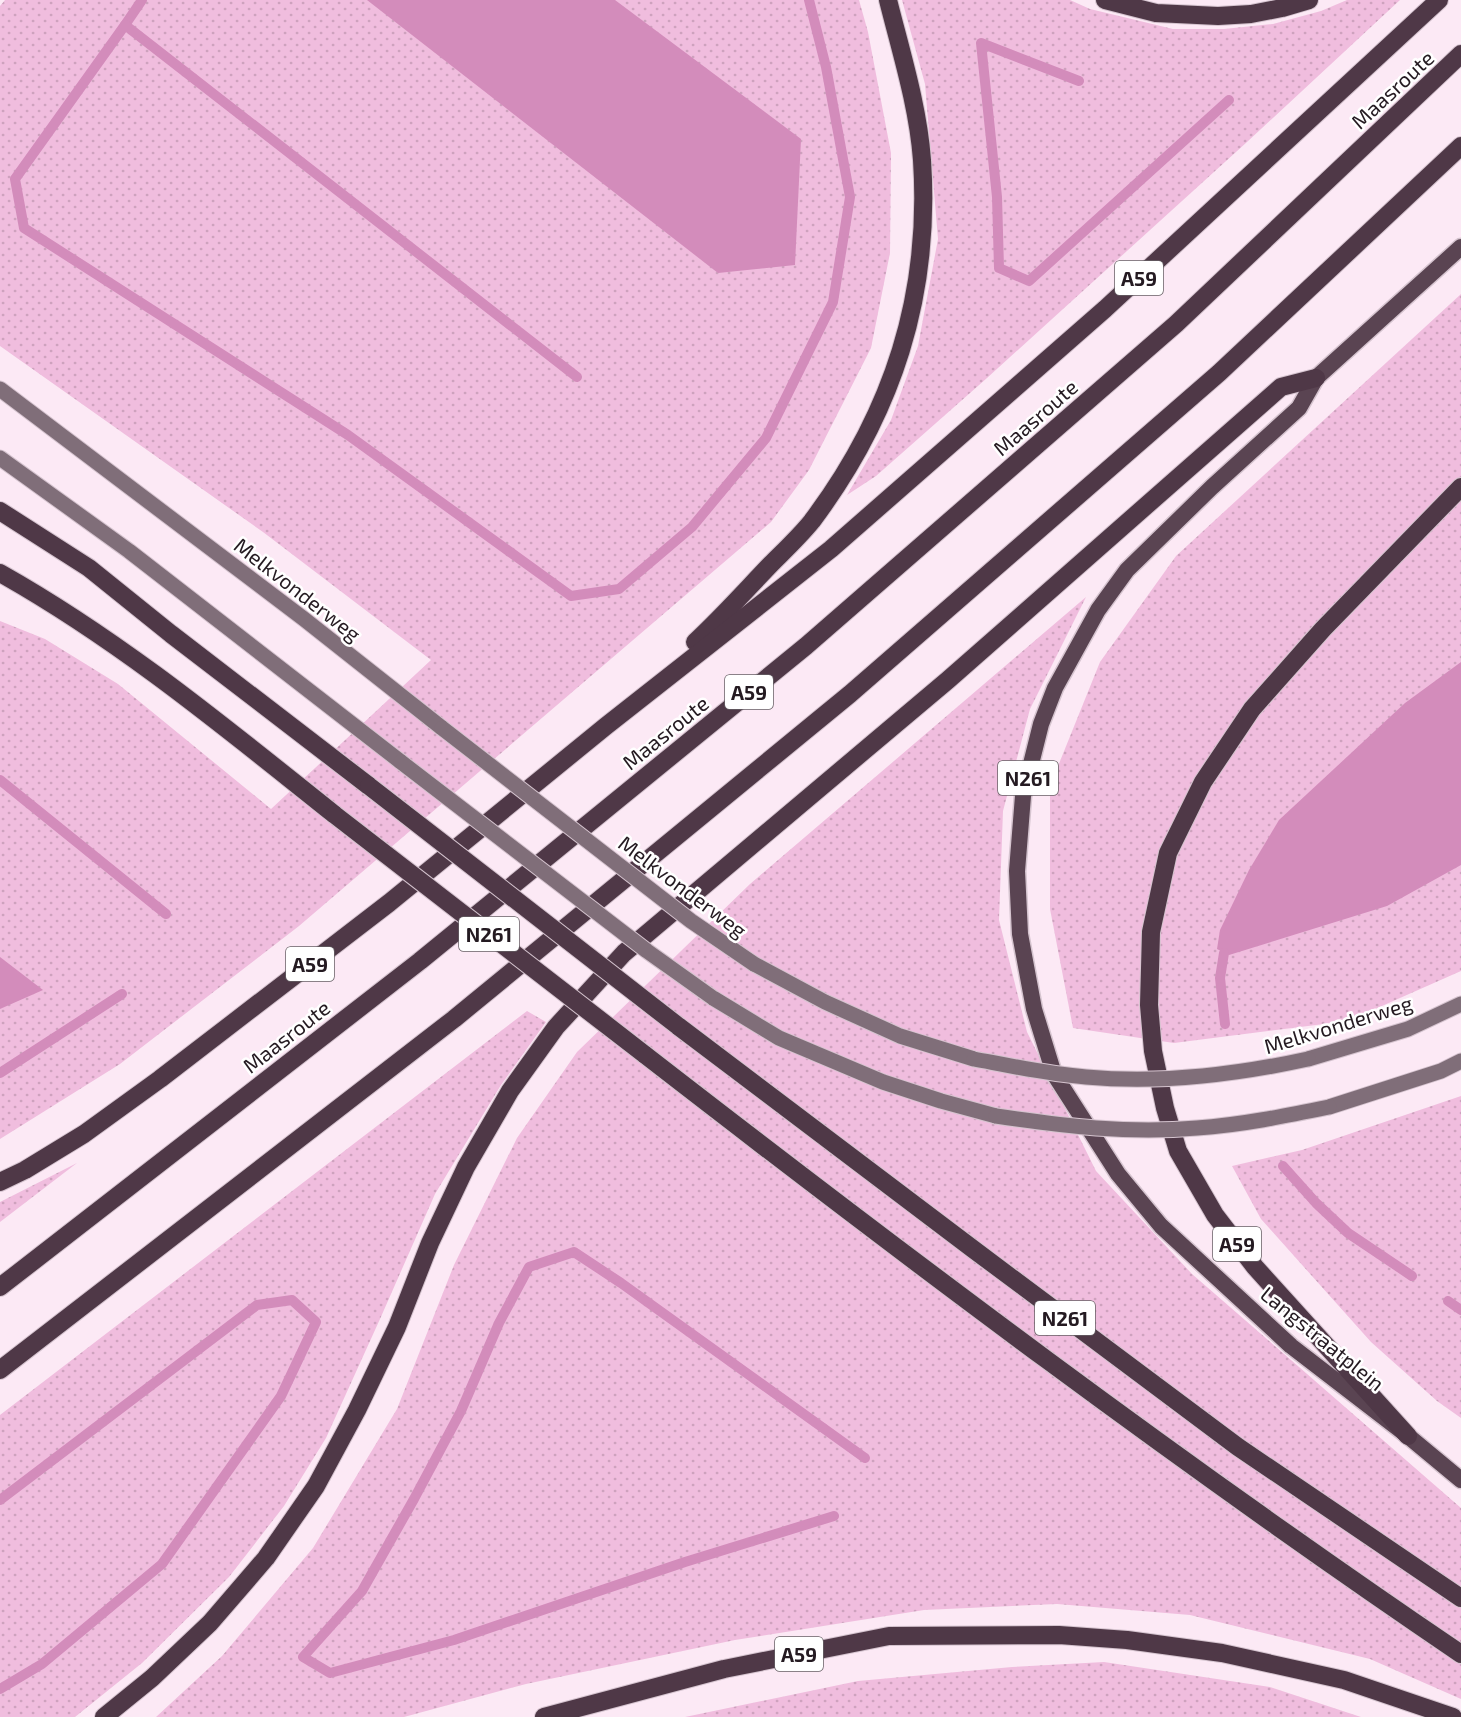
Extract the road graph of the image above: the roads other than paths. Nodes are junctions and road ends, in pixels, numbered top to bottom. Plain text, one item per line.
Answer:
1 (888, 0) edge
2 (1104, 0) edge
3 (1309, 0) edge
4 (1439, 0) edge
5 (1461, 54) edge
6 (1461, 146) edge
7 (1461, 247) edge
8 (1316, 378) junction
9 (0, 389) edge
10 (0, 458) edge
11 (1461, 487) edge
12 (0, 511) edge
13 (0, 573) edge
14 (606, 726) junction
15 (1461, 1004) edge
16 (1461, 1061) edge
17 (0, 1182) edge
18 (0, 1287) edge
19 (0, 1370) edge
20 (1408, 1436) junction
21 (1461, 1480) edge
22 (1461, 1599) edge
23 (1461, 1654) edge
24 (104, 1717) edge
25 (544, 1717) edge
26 (1453, 1717) edge

1 - 14 highway, A59
2 - 3 highway
4 - 14 highway, A59
5 - 18 highway, Maasroute / A59
6 - 19 highway
7 - 8 highway
8 - 20 highway, Langstraatplein / N261
8 - 24 highway
9 - 15 main road, Melkvonderweg, bridge
10 - 16 main road, bridge
11 - 20 highway, A59
12 - 22 highway, N261, bridge
13 - 23 highway, N261, bridge
14 - 17 highway, A59
20 - 21 highway, Langstraatplein / N261
25 - 26 highway, A59

